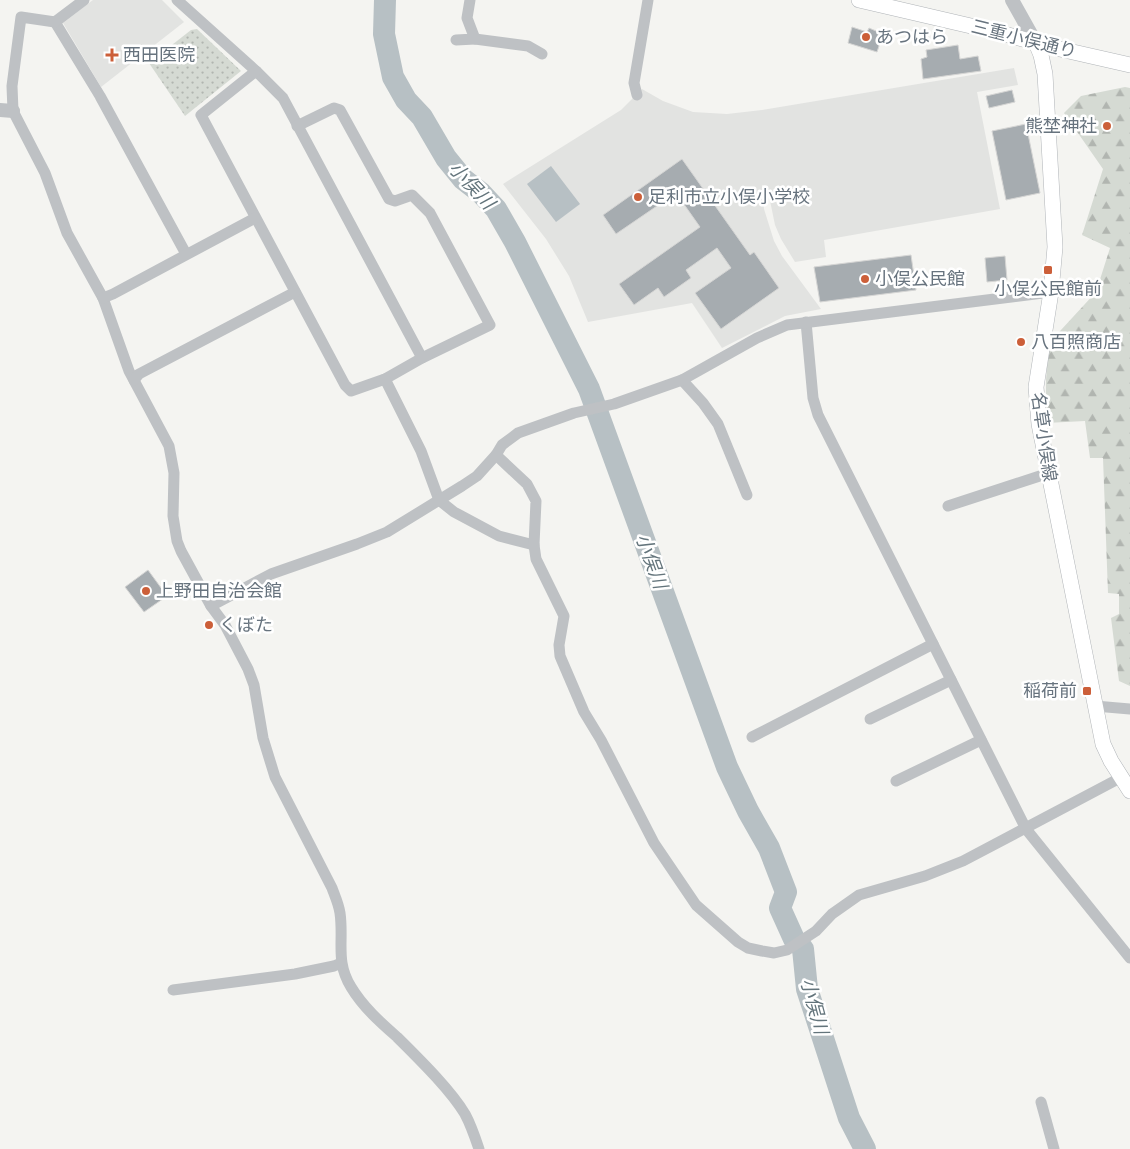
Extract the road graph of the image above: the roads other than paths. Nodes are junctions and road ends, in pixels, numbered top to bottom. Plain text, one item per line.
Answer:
1 (84, 0) edge
2 (177, 0) edge
3 (470, 0) edge
4 (648, 0) edge
5 (859, 0) edge
6 (1012, 0) edge
7 (55, 22) junction
8 (475, 39) junction
9 (456, 40) dead end
10 (1036, 42) junction
11 (542, 54) dead end
12 (1130, 65) edge
13 (256, 71) junction
14 (637, 95) dead end
15 (6, 111) edge
16 (297, 126) junction
17 (255, 218) junction
18 (186, 254) junction
19 (295, 292) junction
20 (1051, 292) junction
21 (103, 298) junction
22 (806, 322) junction
23 (422, 358) junction
24 (385, 379) junction
25 (134, 380) junction
26 (682, 380) junction
27 (496, 455) junction
28 (1049, 474) junction
29 (747, 495) dead end
30 (439, 500) junction
31 (948, 506) dead end
32 (534, 545) junction
33 (211, 606) junction
34 (933, 644) junction
35 (951, 680) junction
36 (1096, 706) junction
37 (1130, 709) edge
38 (870, 719) dead end
39 (752, 737) dead end
40 (981, 740) junction
41 (1120, 778) junction
42 (896, 781) dead end
43 (1130, 792) edge
44 (1026, 829) junction
45 (1130, 958) edge
46 (341, 963) junction
47 (172, 990) dead end
48 (1041, 1102) dead end
49 (479, 1149) edge
50 (1054, 1149) edge

1 - 7 street
2 - 13 street
3 - 8 street
4 - 14 street
5 - 10 main road, 三重小俣通り
6 - 10 street
7 - 15 street
7 - 18 street
8 - 9 street
8 - 11 street
10 - 12 main road, 三重小俣通り
10 - 20 main road, 名草小俣線
13 - 16 street
13 - 17 street
15 - 21 street
16 - 23 street
16 - 23 street
17 - 18 street
17 - 19 street
18 - 21 street
19 - 24 street
19 - 25 street
20 - 22 street
20 - 28 main road, 名草小俣線
21 - 25 street
22 - 26 street
22 - 34 street
23 - 24 street
24 - 30 street
25 - 33 street
26 - 27 street
26 - 29 street
27 - 30 street
27 - 32 street
28 - 31 street
28 - 36 main road, 名草小俣線
30 - 32 street
30 - 33 street
32 - 44 street
33 - 46 street
34 - 35 street
34 - 39 street
35 - 38 street
35 - 40 street
36 - 37 street
36 - 41 main road, 名草小俣線
40 - 42 street
40 - 44 street
41 - 43 main road, 名草小俣線
41 - 44 street
44 - 45 street
46 - 47 street
46 - 49 street
48 - 50 street

